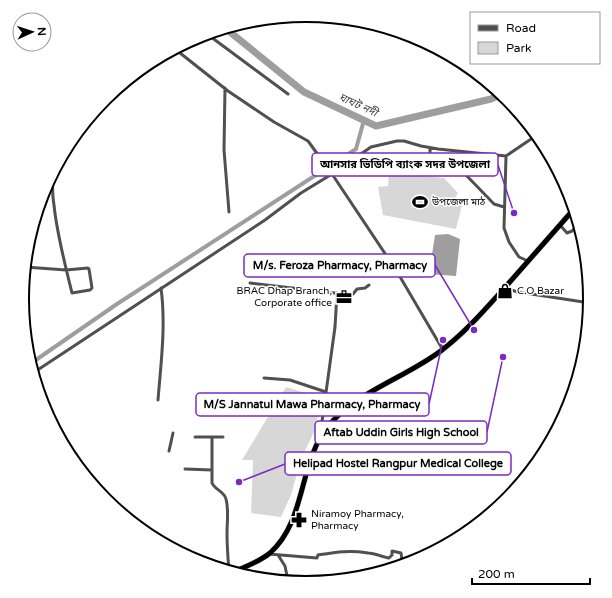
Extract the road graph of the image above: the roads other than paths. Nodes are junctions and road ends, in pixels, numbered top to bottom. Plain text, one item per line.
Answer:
1 (213, 38) edge
2 (180, 53) edge
3 (225, 88) junction
4 (288, 94) dead end
5 (532, 139) edge
6 (430, 148) junction
7 (506, 156) junction
8 (331, 173) junction
9 (52, 188) edge
10 (504, 207) junction
11 (229, 212) dead end
12 (569, 214) edge
13 (560, 225) junction
14 (574, 228) edge
15 (528, 261) junction
16 (31, 267) edge
17 (66, 270) junction
18 (250, 283) dead end
19 (369, 285) dead end
20 (161, 288) junction
21 (504, 288) junction
22 (337, 293) junction
23 (583, 303) edge
24 (443, 350) junction
25 (38, 370) edge
26 (264, 378) dead end
27 (326, 392) junction
28 (158, 400) dead end
29 (173, 433) dead end
30 (195, 437) dead end
31 (212, 437) junction
32 (223, 437) dead end
33 (319, 440) junction
34 (169, 451) dead end
35 (185, 469) dead end
36 (212, 470) junction
37 (268, 554) junction
38 (278, 555) junction
39 (402, 559) edge
40 (229, 565) edge
41 (241, 569) edge
42 (286, 575) edge

1 - 4 street
2 - 3 street
3 - 8 street
3 - 11 street
5 - 7 street
6 - 7 street
6 - 8 street
6 - 10 street
7 - 10 street
8 - 20 street
8 - 24 street
9 - 17 street
10 - 15 street
12 - 13 highway
13 - 14 street
13 - 15 highway
15 - 21 highway
16 - 17 street
17 - 17 street
18 - 22 street
19 - 22 street
20 - 25 street
20 - 28 street
21 - 23 street
21 - 24 highway
22 - 27 street
24 - 33 highway
26 - 27 street
27 - 33 street
29 - 34 street
30 - 31 street
31 - 32 street
31 - 36 street
33 - 37 highway
35 - 36 street
36 - 40 street
37 - 38 street
37 - 41 highway
38 - 39 street
38 - 42 street

